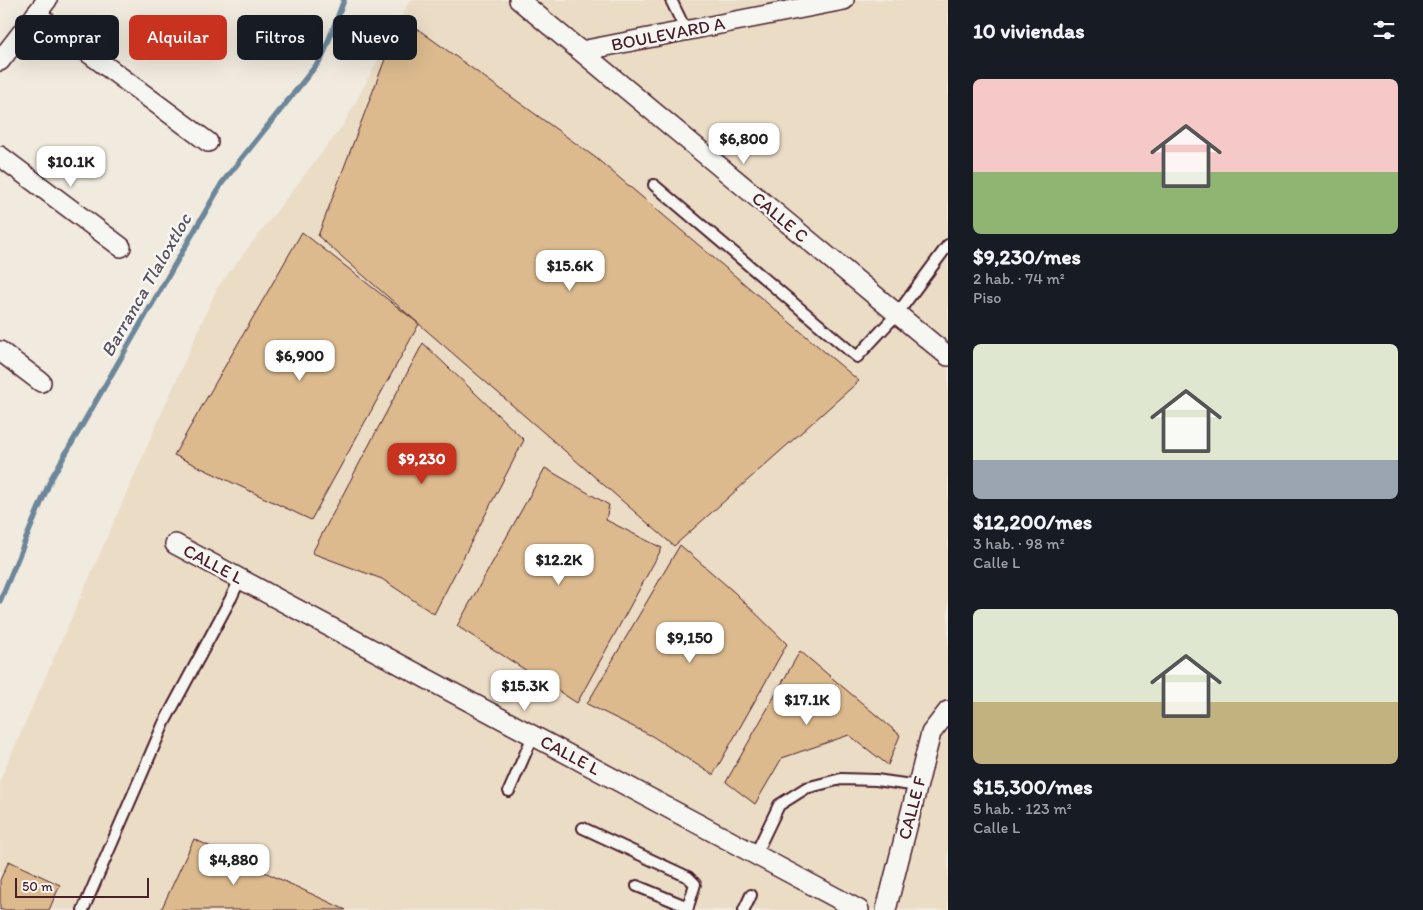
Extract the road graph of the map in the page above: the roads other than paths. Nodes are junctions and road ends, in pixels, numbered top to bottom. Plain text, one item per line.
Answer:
1 (519, 0) edge
2 (671, 0) edge
3 (844, 0) edge
4 (41, 7) edge
5 (686, 31) junction
6 (581, 51) junction
7 (0, 60) edge
8 (208, 142) dead end
9 (0, 156) edge
10 (654, 185) dead end
11 (948, 246) edge
12 (121, 247) dead end
13 (897, 314) junction
14 (0, 352) edge
15 (948, 356) edge
16 (42, 382) dead end
17 (175, 544) dead end
18 (240, 579) junction
19 (948, 711) edge
20 (533, 736) junction
21 (918, 786) junction
22 (509, 791) dead end
23 (583, 828) dead end
24 (755, 855) junction
25 (637, 886) dead end
26 (751, 895) dead end
27 (688, 909) edge
28 (83, 910) edge
29 (744, 910) edge
30 (859, 910) edge
31 (886, 910) edge

1 - 6 street, CALLE C
2 - 5 lane
3 - 5 street, BOULEVARD A
4 - 7 street
4 - 8 street
5 - 6 street, BOULEVARD A
6 - 13 street, CALLE C
9 - 12 street
10 - 13 lane
11 - 13 lane
13 - 15 street, CALLE C
14 - 16 street
17 - 18 street, CALLE L
18 - 20 street, CALLE L
18 - 28 lane
19 - 21 street, CALLE F
20 - 22 lane
20 - 24 street, CALLE L
21 - 24 lane
21 - 31 street, CALLE F
23 - 27 lane
24 - 30 street, CALLE L
25 - 27 lane
26 - 29 lane

